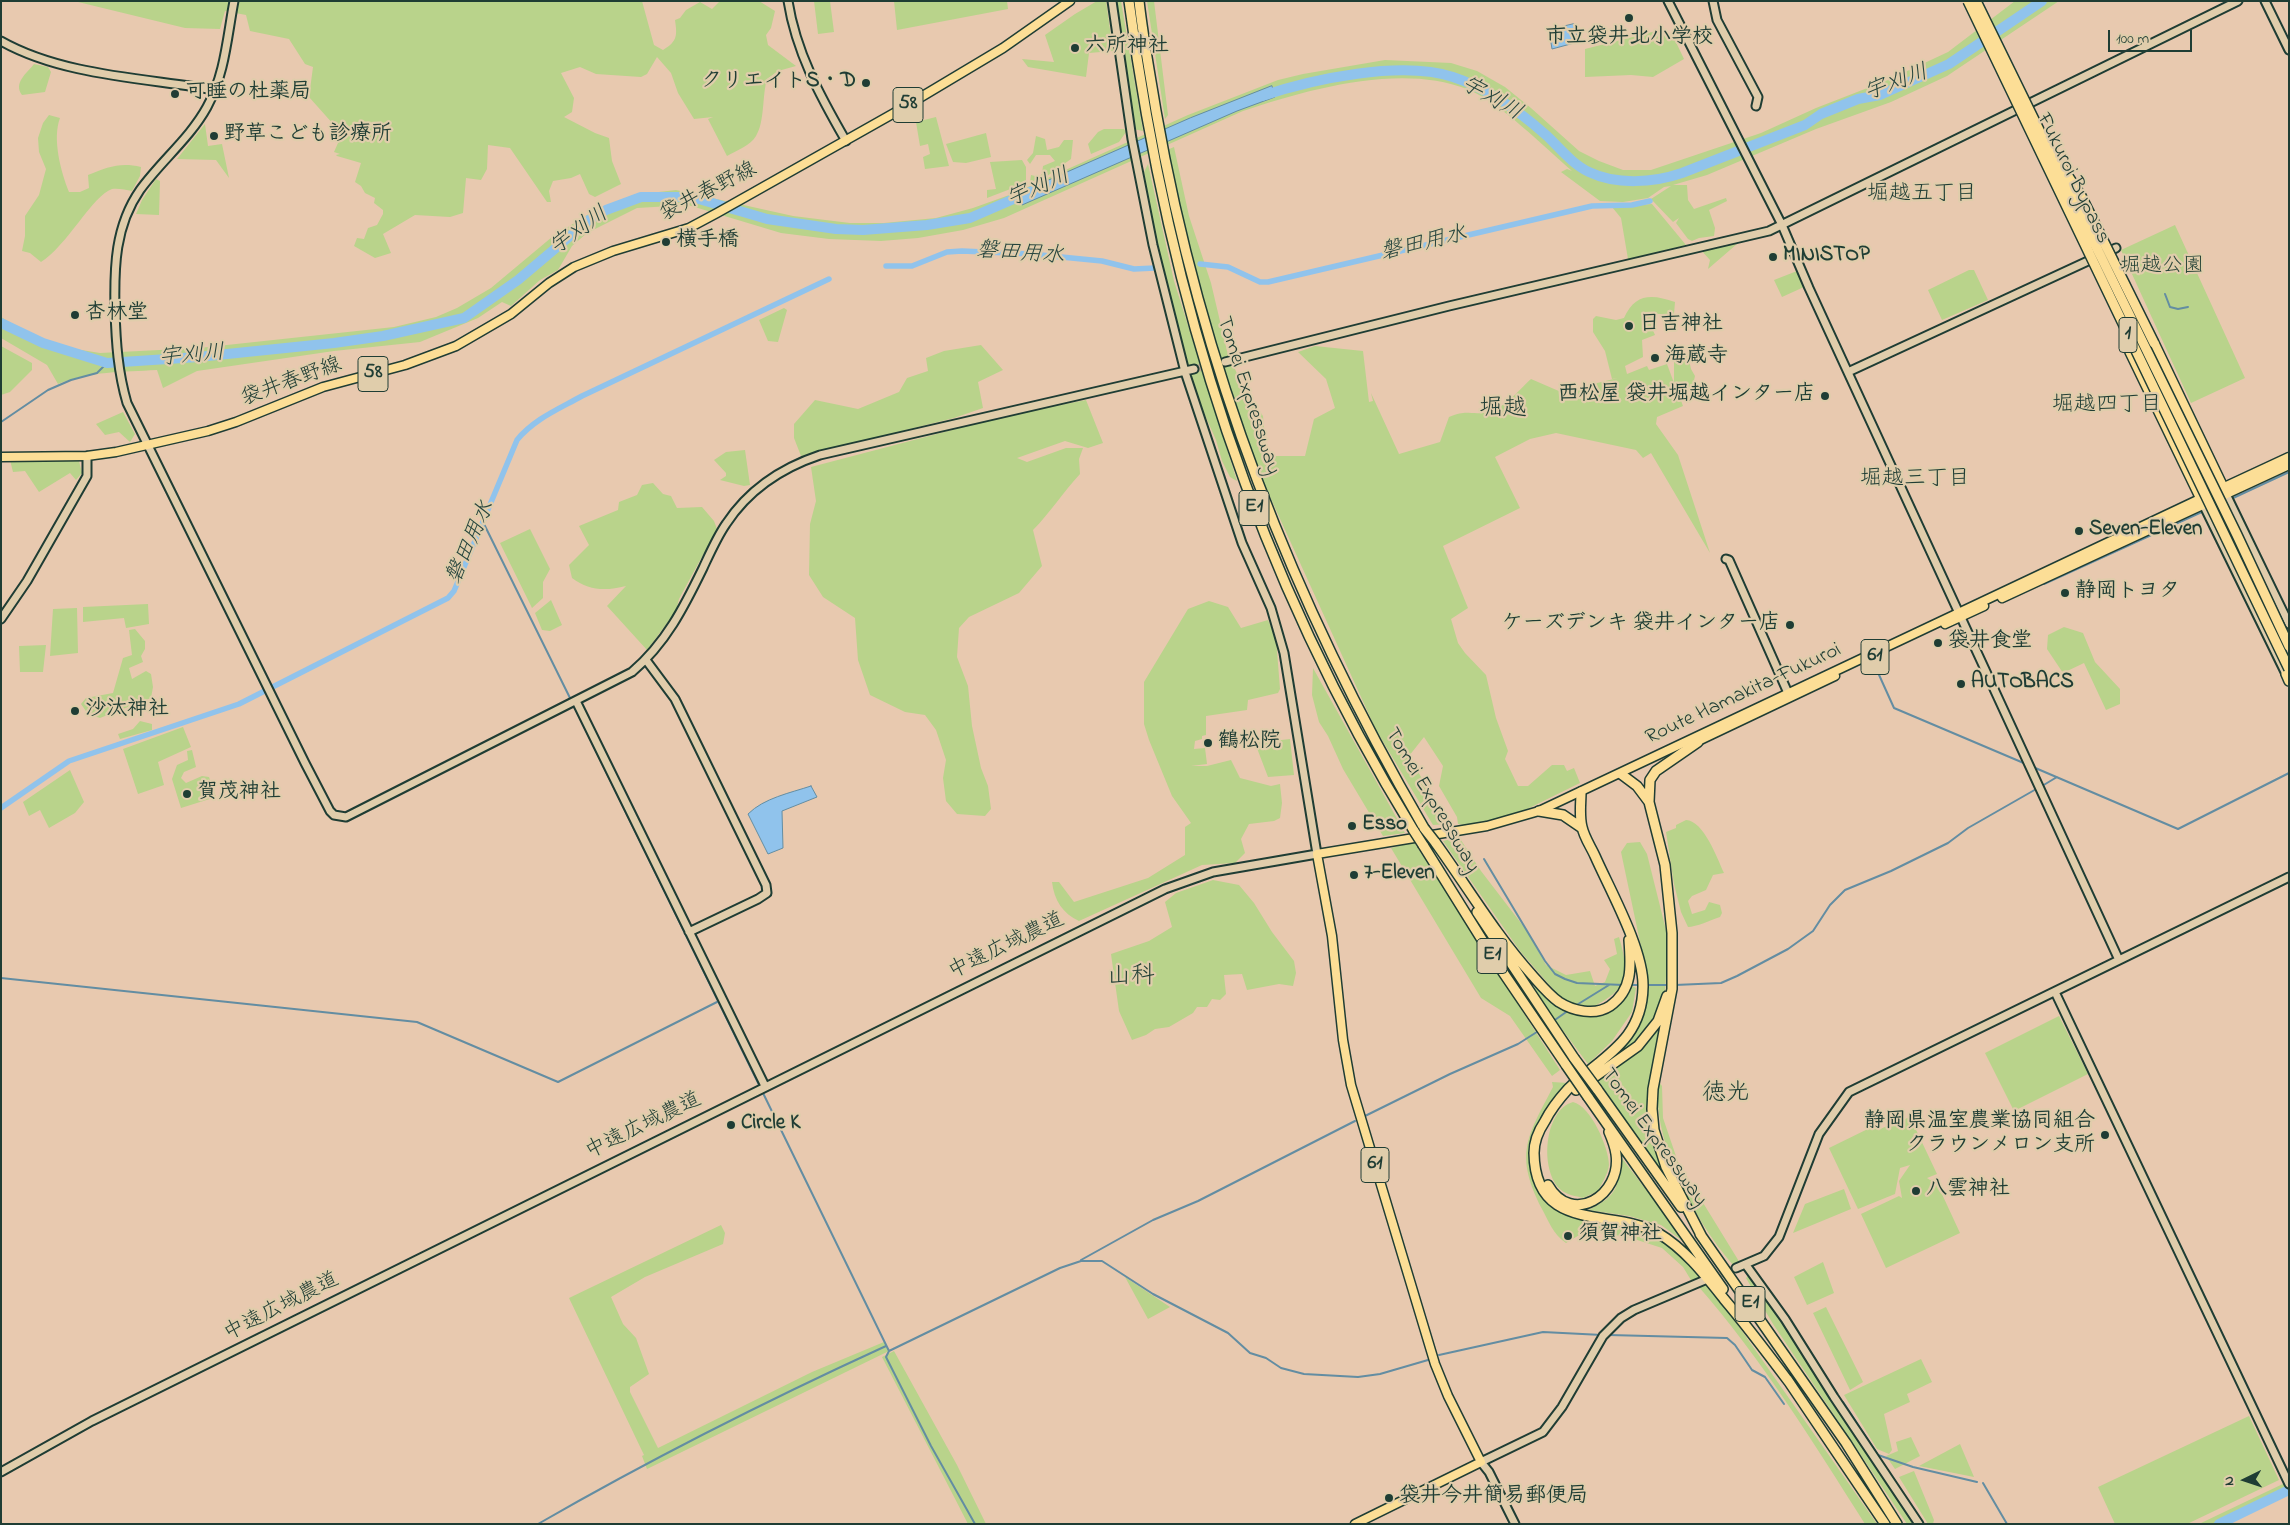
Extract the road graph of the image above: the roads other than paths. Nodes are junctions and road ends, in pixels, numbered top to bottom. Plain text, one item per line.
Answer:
1 (234, 1) edge
2 (788, 1) edge
3 (1070, 1) edge
4 (1112, 1) edge
5 (1129, 1) edge
6 (1139, 1) edge
7 (1668, 1) edge
8 (1713, 1) edge
9 (1968, 1) edge
10 (1976, 1) edge
11 (2238, 1) edge
12 (2265, 1) edge
13 (1, 41) edge
14 (2289, 50) edge
15 (215, 90) junction
16 (2017, 96) junction
17 (1756, 106) dead end
18 (846, 140) junction
19 (1782, 225) junction
20 (2116, 248) dead end
21 (1225, 362) tunnel mouth
22 (1194, 369) tunnel mouth
23 (1185, 372) junction
24 (1848, 372) junction
25 (147, 444) junction
26 (87, 456) junction
27 (1, 457) edge
28 (2289, 457) edge
29 (2289, 465) edge
30 (2225, 491) junction
31 (2202, 502) junction
32 (1726, 559) dead end
33 (1959, 614) junction
34 (1, 618) edge
35 (2289, 624) edge
36 (2289, 646) edge
37 (646, 660) junction
38 (2288, 674) edge
39 (1788, 693) junction
40 (576, 701) junction
41 (1698, 742) junction
42 (1621, 774) junction
43 (1581, 792) junction
44 (1648, 802) junction
45 (1539, 811) junction
46 (1582, 828) junction
47 (1434, 842) junction
48 (1317, 854) junction
49 (2289, 877) edge
50 (689, 932) junction
51 (1629, 933) junction
52 (2119, 960) junction
53 (1672, 961) junction
54 (2055, 992) junction
55 (765, 1086) junction
56 (1599, 1112) junction
57 (1702, 1237) junction
58 (1746, 1264) junction
59 (1736, 1268) tunnel mouth
60 (1705, 1280) tunnel mouth
61 (1789, 1382) junction
62 (1482, 1462) junction
63 (1, 1472) edge
64 (2288, 1482) edge
65 (1355, 1524) edge
66 (1515, 1524) edge
67 (1885, 1524) edge
68 (1897, 1524) edge
69 (1918, 1524) edge

1 - 15 street
2 - 18 street
3 - 18 main road, 袋井春野線 / 58
4 - 23 street
5 - 56 highway, Tomei Expressway / E1, bridge
6 - 47 highway, Tomei Expressway / E1, bridge
7 - 19 street
8 - 17 street
9 - 16 highway, Fukuroi Bypass / 1, bridge
10 - 16 highway, Fukuroi Bypass / 1, bridge
11 - 19 street
12 - 14 street
13 - 15 street
15 - 25 street
16 - 30 highway, bridge
16 - 31 highway, bridge
16 - 36 highway, Fukuroi Bypass / 1, bridge
16 - 38 highway, Fukuroi Bypass / 1, bridge
18 - 25 main road, 袋井春野線 / 58
19 - 21 street
19 - 24 street
20 - 24 street
22 - 23 street
23 - 37 street
23 - 48 street
24 - 33 street
25 - 26 main road, 袋井春野線 / 58
25 - 40 street
26 - 27 main road, 袋井春野線 / 58
26 - 34 street
28 - 30 main road, Route Hamakita-Fukuroi / 61
29 - 30 main road, Route Hamakita-Fukuroi / 61
30 - 31 main road, Route Hamakita-Fukuroi / 61
30 - 35 street
31 - 33 main road, Route Hamakita-Fukuroi / 61
31 - 38 street
32 - 39 street
33 - 39 main road, Route Hamakita-Fukuroi / 61
33 - 41 main road, Route Hamakita-Fukuroi / 61
33 - 52 street
37 - 40 street
37 - 50 street
39 - 42 main road, Route Hamakita-Fukuroi / 61
40 - 50 street
41 - 42 main road, Route Hamakita-Fukuroi / 61
41 - 44 highway
42 - 43 main road, Route Hamakita-Fukuroi / 61
42 - 44 highway
43 - 45 main road, Route Hamakita-Fukuroi / 61
43 - 46 highway
44 - 53 highway
45 - 46 highway
45 - 48 main road, Route Hamakita-Fukuroi / 61
46 - 51 highway
47 - 51 highway
47 - 57 highway, Tomei Expressway / E1, bridge
48 - 55 street, 中遠広域農道
48 - 62 main road, 61
49 - 52 street
50 - 55 street
51 - 61 highway
52 - 54 street
53 - 56 highway
53 - 57 highway
54 - 58 street
54 - 64 street
55 - 63 street, 中遠広域農道
56 - 61 highway, Tomei Expressway / E1
57 - 68 highway, Tomei Expressway / E1
58 - 59 street
58 - 69 street
60 - 62 street
61 - 67 highway, Tomei Expressway / E1
62 - 65 main road
62 - 66 street

